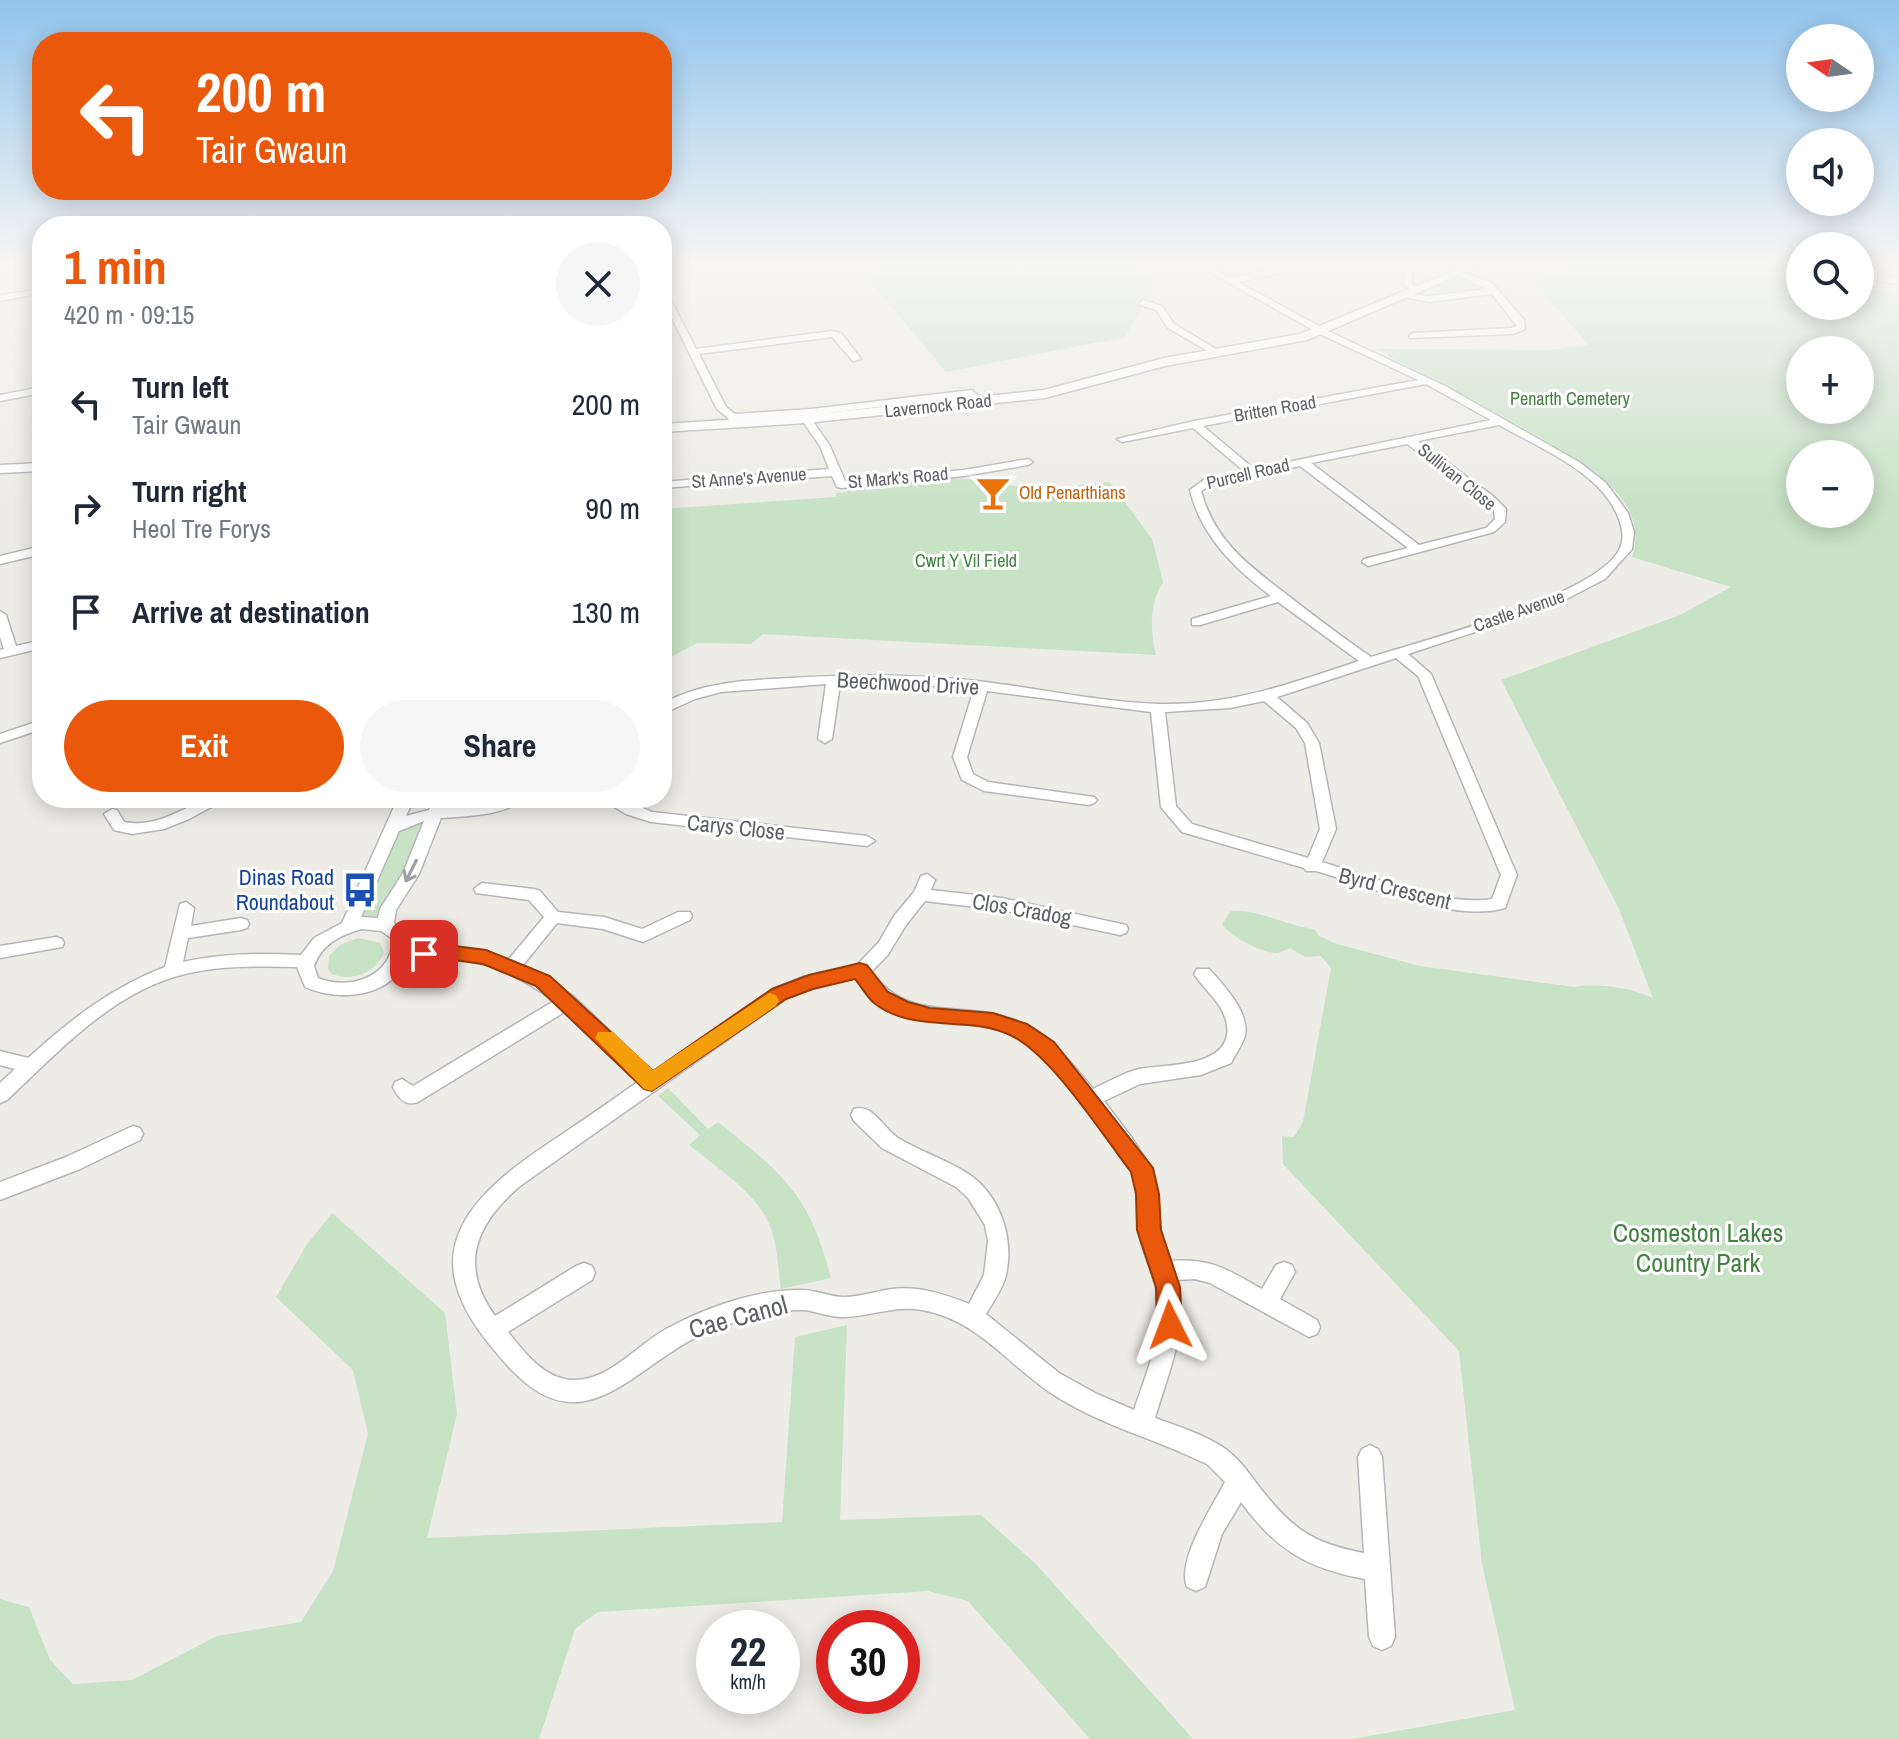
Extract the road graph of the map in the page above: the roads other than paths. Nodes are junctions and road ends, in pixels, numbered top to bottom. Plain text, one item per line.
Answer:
1 (690, 345) edge
2 (746, 345) edge
3 (846, 345) edge
4 (1204, 345) edge
5 (1261, 345) edge
6 (1353, 345) edge
7 (694, 352) junction
8 (1216, 352) junction
9 (856, 359) dead end
10 (1428, 381) junction
11 (32, 392) edge
12 (0, 398) edge
13 (979, 402) junction
14 (806, 419) junction
15 (733, 420) junction
16 (1502, 421) junction
17 (1194, 424) junction
18 (672, 427) edge
19 (1122, 439) dead end
20 (1409, 440) junction
21 (1028, 462) dead end
22 (1302, 462) junction
23 (32, 467) edge
24 (0, 469) edge
25 (836, 472) junction
26 (1252, 472) junction
27 (672, 484) edge
28 (1416, 548) junction
29 (32, 552) edge
30 (0, 560) edge
31 (1368, 562) dead end
32 (1282, 597) junction
33 (0, 615) edge
34 (1196, 622) dead end
35 (32, 646) edge
36 (1397, 652) junction
37 (6, 653) edge
38 (1369, 662) junction
39 (834, 679) junction
40 (982, 686) junction
41 (1267, 696) junction
42 (672, 705) edge
43 (1158, 710) junction
44 (32, 728) edge
45 (0, 739) edge
46 (825, 739) dead end
47 (1089, 800) dead end
48 (200, 808) edge
49 (402, 808) edge
50 (437, 808) edge
51 (491, 808) edge
52 (626, 808) edge
53 (112, 814) dead end
54 (434, 815) junction
55 (394, 827) junction
56 (867, 841) dead end
57 (1312, 867) junction
58 (482, 889) dead end
59 (186, 908) dead end
60 (684, 916) dead end
61 (553, 917) junction
62 (241, 924) dead end
63 (385, 925) junction
64 (349, 926) junction
65 (1120, 929) dead end
66 (181, 933) junction
67 (56, 943) dead end
68 (0, 952) edge
69 (400, 957) junction
70 (306, 961) junction
71 (513, 966) junction
72 (173, 971) junction
73 (860, 971) junction
74 (1203, 974) dead end
75 (567, 1001) junction
76 (0, 1058) edge
77 (31, 1066) junction
78 (652, 1083) junction
79 (402, 1087) dead end
80 (0, 1095) edge
81 (1089, 1099) junction
82 (861, 1115) dead end
83 (133, 1134) dead end
84 (0, 1191) edge
85 (1164, 1271) junction
86 (1284, 1272) dead end
87 (584, 1273) dead end
88 (1267, 1302) junction
89 (974, 1316) junction
90 (1309, 1327) dead end
91 (493, 1329) junction
92 (1141, 1424) junction
93 (1370, 1457) dead end
94 (1240, 1480) junction
95 (1376, 1568) junction
96 (1196, 1578) dead end
97 (1382, 1637) dead end

1 - 7 street
2 - 7 street
3 - 9 street
4 - 8 street
5 - 8 main road, Lavernock Road
6 - 10 street, Castle Avenue
7 - 15 street
8 - 13 main road, Lavernock Road
10 - 16 street, Castle Avenue
10 - 17 street, Britten Road
11 - 12 street
13 - 14 main road, Lavernock Road
13 - 15 street
14 - 15 main road, Lavernock Road
14 - 25 street, St Mark's Road
15 - 18 main road, Lavernock Road
16 - 20 street, Purcell Road
16 - 36 street, Castle Avenue
17 - 19 street, Britten Road
17 - 26 street
20 - 22 street, Purcell Road
20 - 28 street, Sullivan Close
21 - 25 street, St Mark's Road
22 - 26 street, Purcell Road
22 - 28 street
23 - 24 main road
25 - 27 street, St Anne's Avenue
26 - 32 street, Purcell Road
28 - 31 street, Sullivan Close
29 - 30 street
32 - 34 street
32 - 38 street, Purcell Road
33 - 37 street
35 - 37 street
36 - 38 street, Castle Avenue
36 - 57 street, Byrd Crescent
38 - 41 street, Castle Avenue
39 - 40 street, Beechwood Drive
39 - 42 street, Beechwood Drive
39 - 46 street
40 - 43 street, Beechwood Drive
40 - 47 street
41 - 43 street, Castle Avenue
41 - 57 street
43 - 57 street, Byrd Crescent
44 - 45 street
48 - 53 street
49 - 55 street
50 - 54 street
51 - 54 street
52 - 56 street, Carys Close
54 - 55 street
54 -> 63 street
55 - 64 street
58 - 61 street
59 - 66 street
60 - 61 street
61 - 71 street
62 - 66 street
63 - 64 street
63 - 69 street
64 - 70 street
65 - 73 street, Clos Cradog
66 - 72 street
67 - 68 street
69 - 70 street
69 - 71 street
70 - 72 street
71 - 75 street
72 - 77 street
73 - 78 street, Cae Canol
73 - 81 street
74 - 81 street
75 - 78 street
75 - 79 street
76 - 77 street
77 - 80 street
78 - 91 street, Cae Canol
81 - 85 street
82 - 89 street
83 - 84 street
85 - 88 street
85 - 92 street
86 - 88 street
87 - 91 street
88 - 90 street
89 - 91 street, Cae Canol
89 - 92 street, Cae Canol
92 - 94 street, Cae Canol
93 - 95 street
94 - 95 street, Cae Canol
94 - 96 street
95 - 97 street

